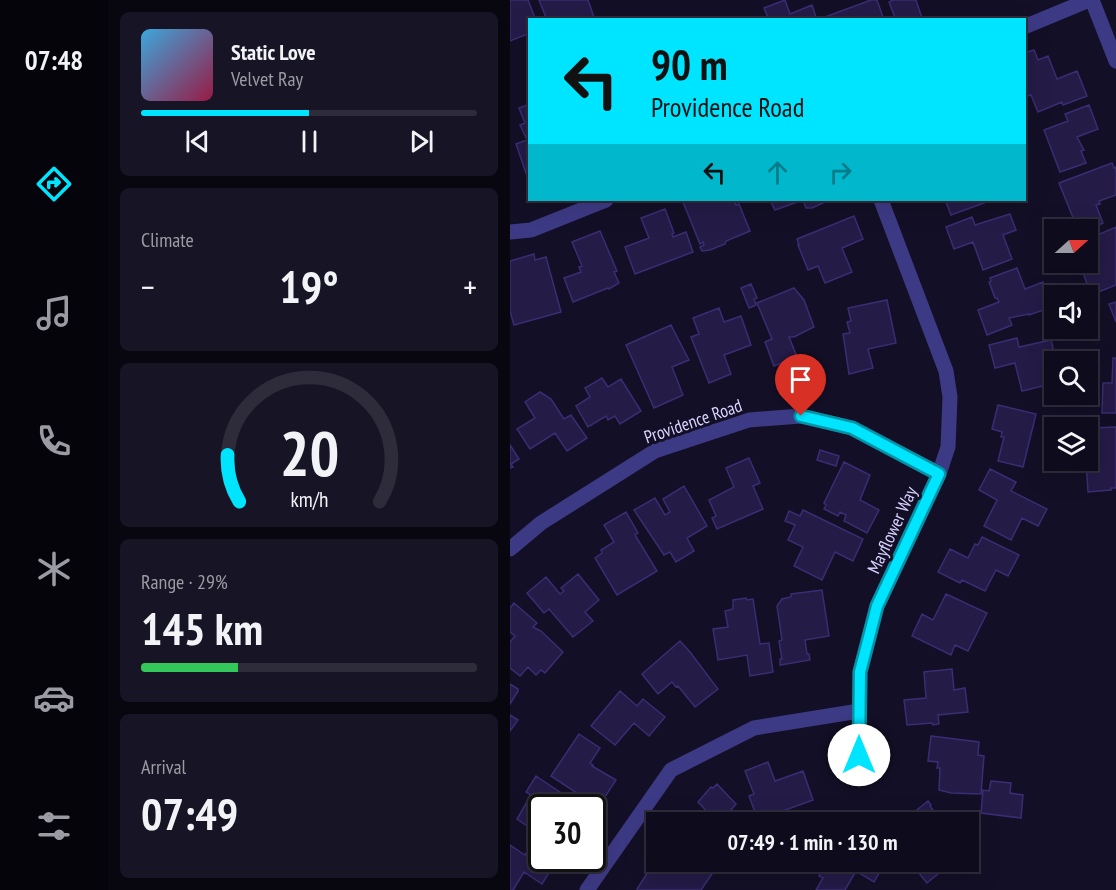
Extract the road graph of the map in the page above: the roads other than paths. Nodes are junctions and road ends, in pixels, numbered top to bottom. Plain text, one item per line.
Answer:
1 (1090, 0) edge
2 (1026, 26) edge
3 (1116, 61) edge
4 (604, 201) edge
5 (881, 201) edge
6 (510, 232) edge
7 (939, 474) junction
8 (510, 549) edge
9 (859, 711) junction
10 (869, 777) dead end
11 (588, 890) edge

1 - 2 street
1 - 3 street
4 - 6 street
5 - 7 street, Mayflower Way
7 - 8 street, Providence Road
7 - 9 street, Mayflower Way
9 - 10 street, Mayflower Way
9 - 11 street

